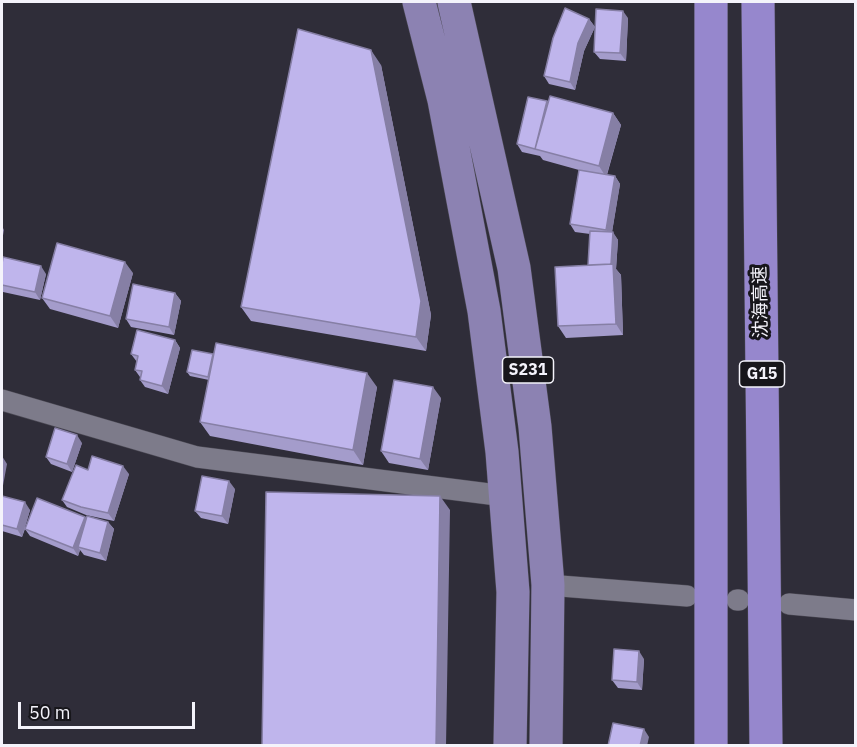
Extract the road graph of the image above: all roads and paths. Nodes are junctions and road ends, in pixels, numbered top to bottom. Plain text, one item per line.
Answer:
1 (419, 2) edge
2 (454, 2) edge
3 (711, 2) edge
4 (758, 2) edge
5 (2, 400) edge
6 (505, 496) junction
7 (548, 585) junction
8 (687, 596) dead end
9 (789, 604) dead end
10 (855, 610) edge
11 (510, 746) edge
12 (546, 746) edge
13 (711, 746) edge
14 (766, 746) edge

1 - 6 main road, S231
2 - 7 main road, S231
3 - 13 highway
4 - 14 highway, 沈海高速 / G15
5 - 6 street
6 - 11 main road, S231
7 - 8 street
7 - 12 main road, S231
9 - 10 street

